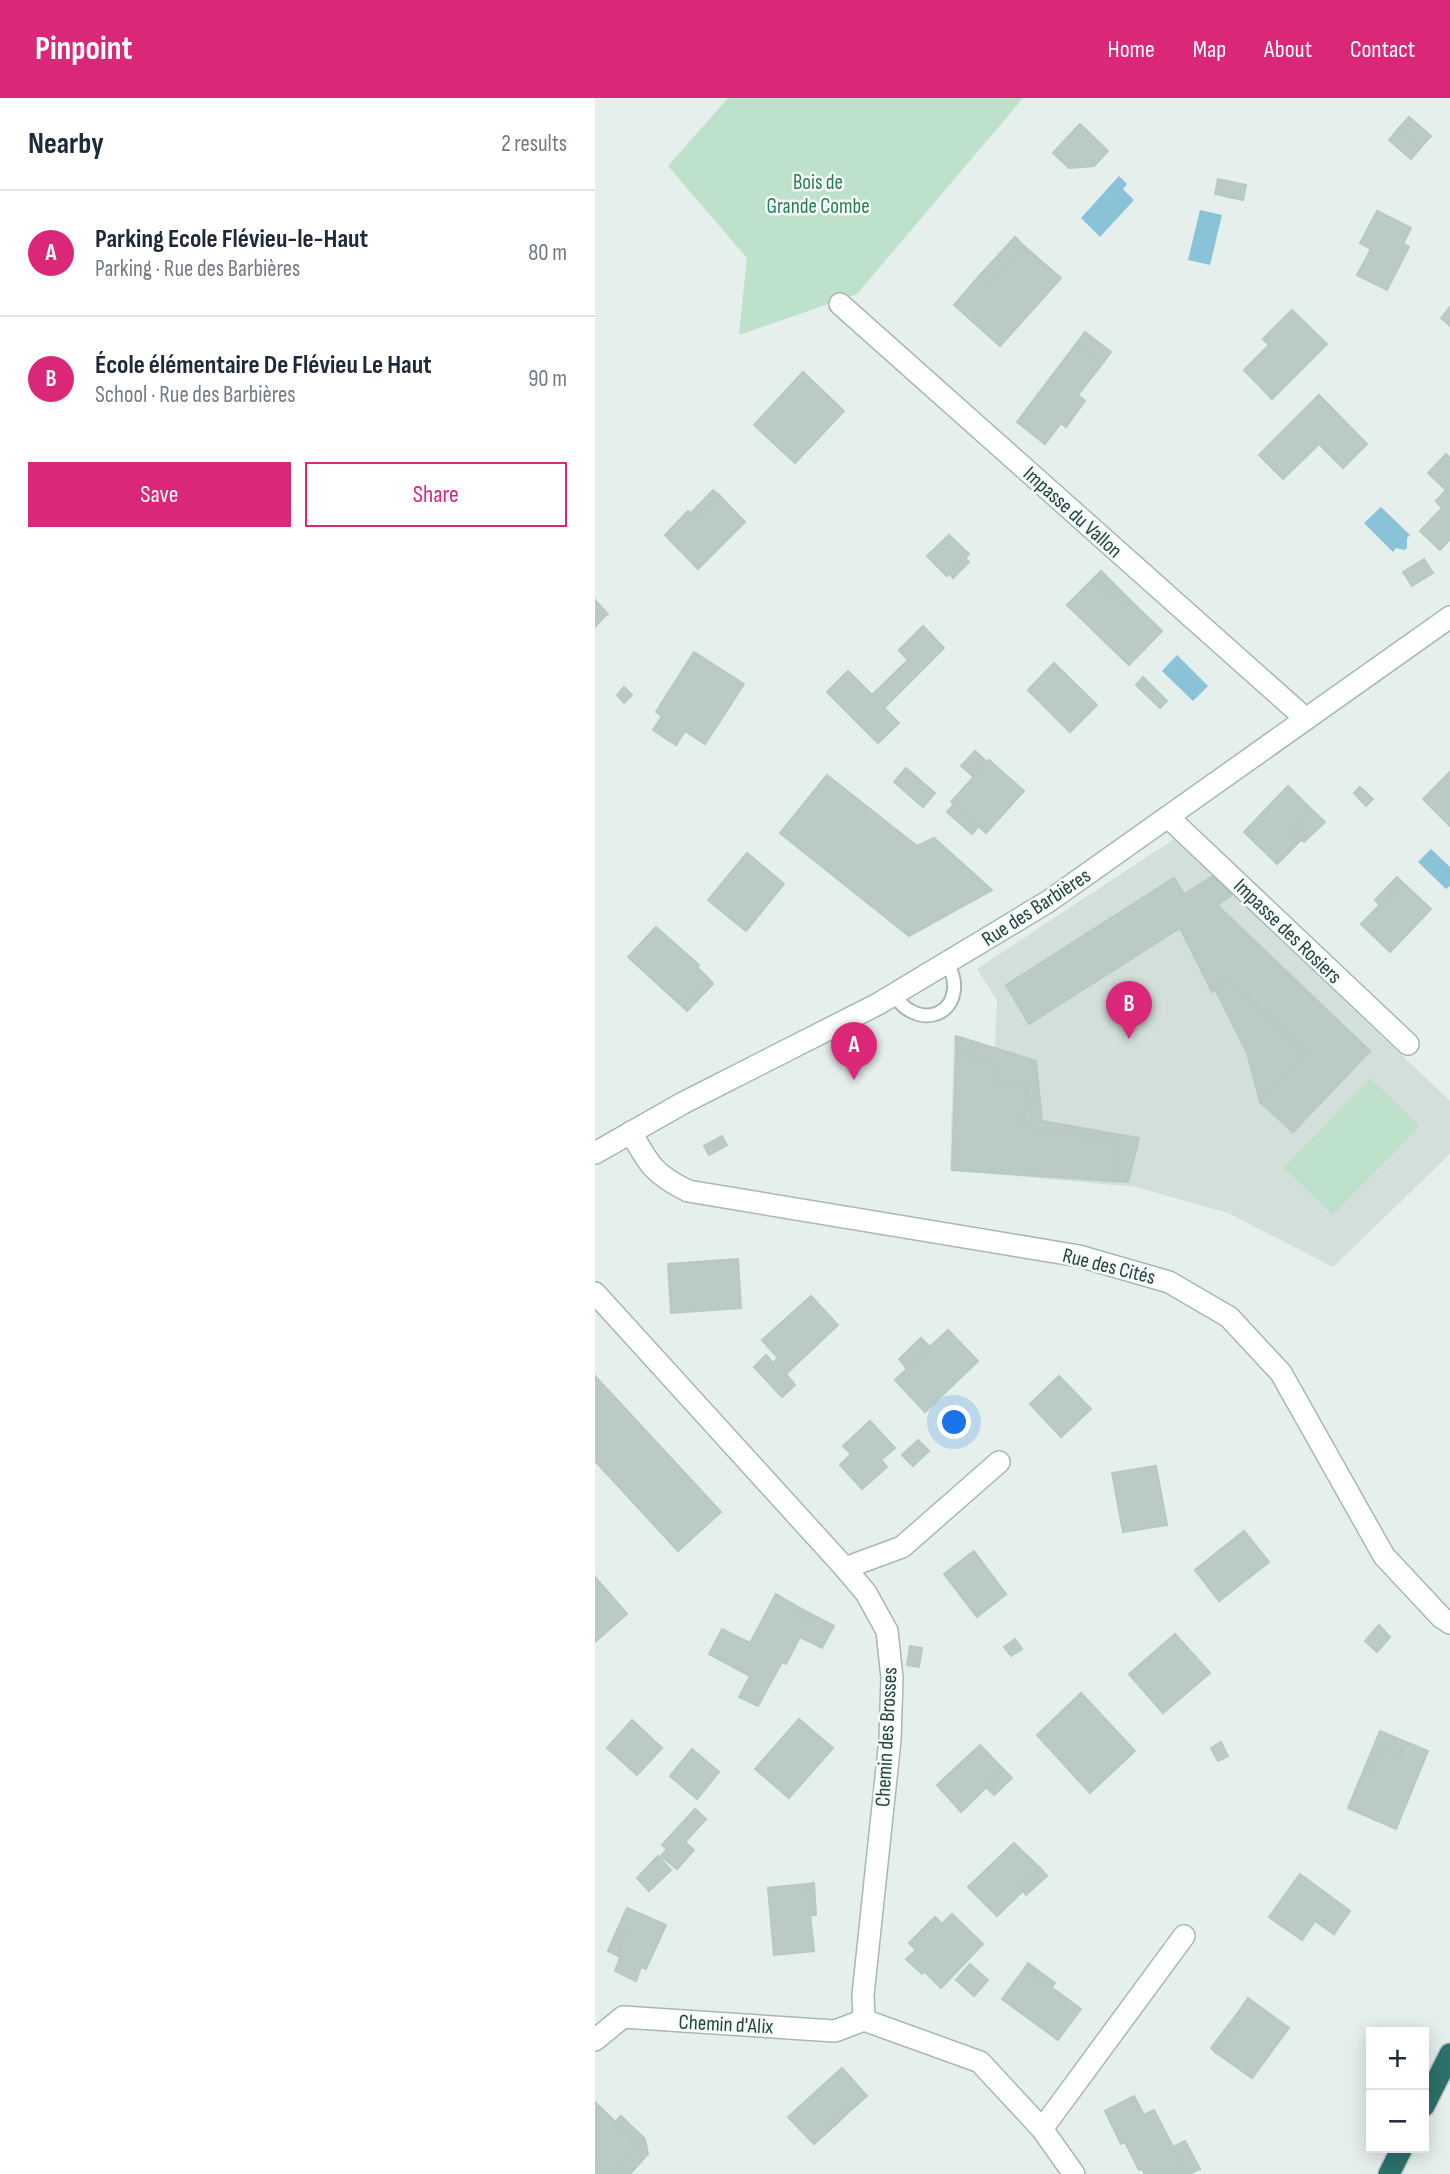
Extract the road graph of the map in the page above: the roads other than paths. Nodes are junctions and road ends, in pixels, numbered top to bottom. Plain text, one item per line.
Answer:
1 (841, 304) dead end
2 (1450, 617) edge
3 (1306, 719) junction
4 (1168, 817) junction
5 (947, 962) junction
6 (893, 995) junction
7 (1408, 1044) dead end
8 (631, 1132) junction
9 (595, 1153) edge
10 (595, 1293) edge
11 (999, 1462) dead end
12 (845, 1568) junction
13 (1450, 1623) edge
14 (1184, 1936) dead end
15 (863, 2020) junction
16 (595, 2040) edge
17 (1450, 2054) edge
18 (1429, 2096) edge
19 (1042, 2129) junction
20 (1400, 2153) edge
21 (1074, 2174) edge
22 (1389, 2174) edge

1 - 3 street, Impasse du Vallon
2 - 3 street, Rue des Barbières
3 - 4 street, Rue des Barbières
4 - 5 street, Rue des Barbières
4 - 7 street, Impasse des Rosiers
5 - 6 street, Rue des Barbières
5 - 6 lane
6 - 8 street, Rue des Barbières
8 - 9 street, Rue des Barbières
8 - 13 street, Rue des Cités
10 - 12 street, Chemin des Brosses
11 - 12 street
12 - 15 street, Chemin des Brosses
14 - 19 street
15 - 16 street, Chemin d'Alix
15 - 19 street
17 - 18 highway
19 - 21 street
20 - 22 highway

